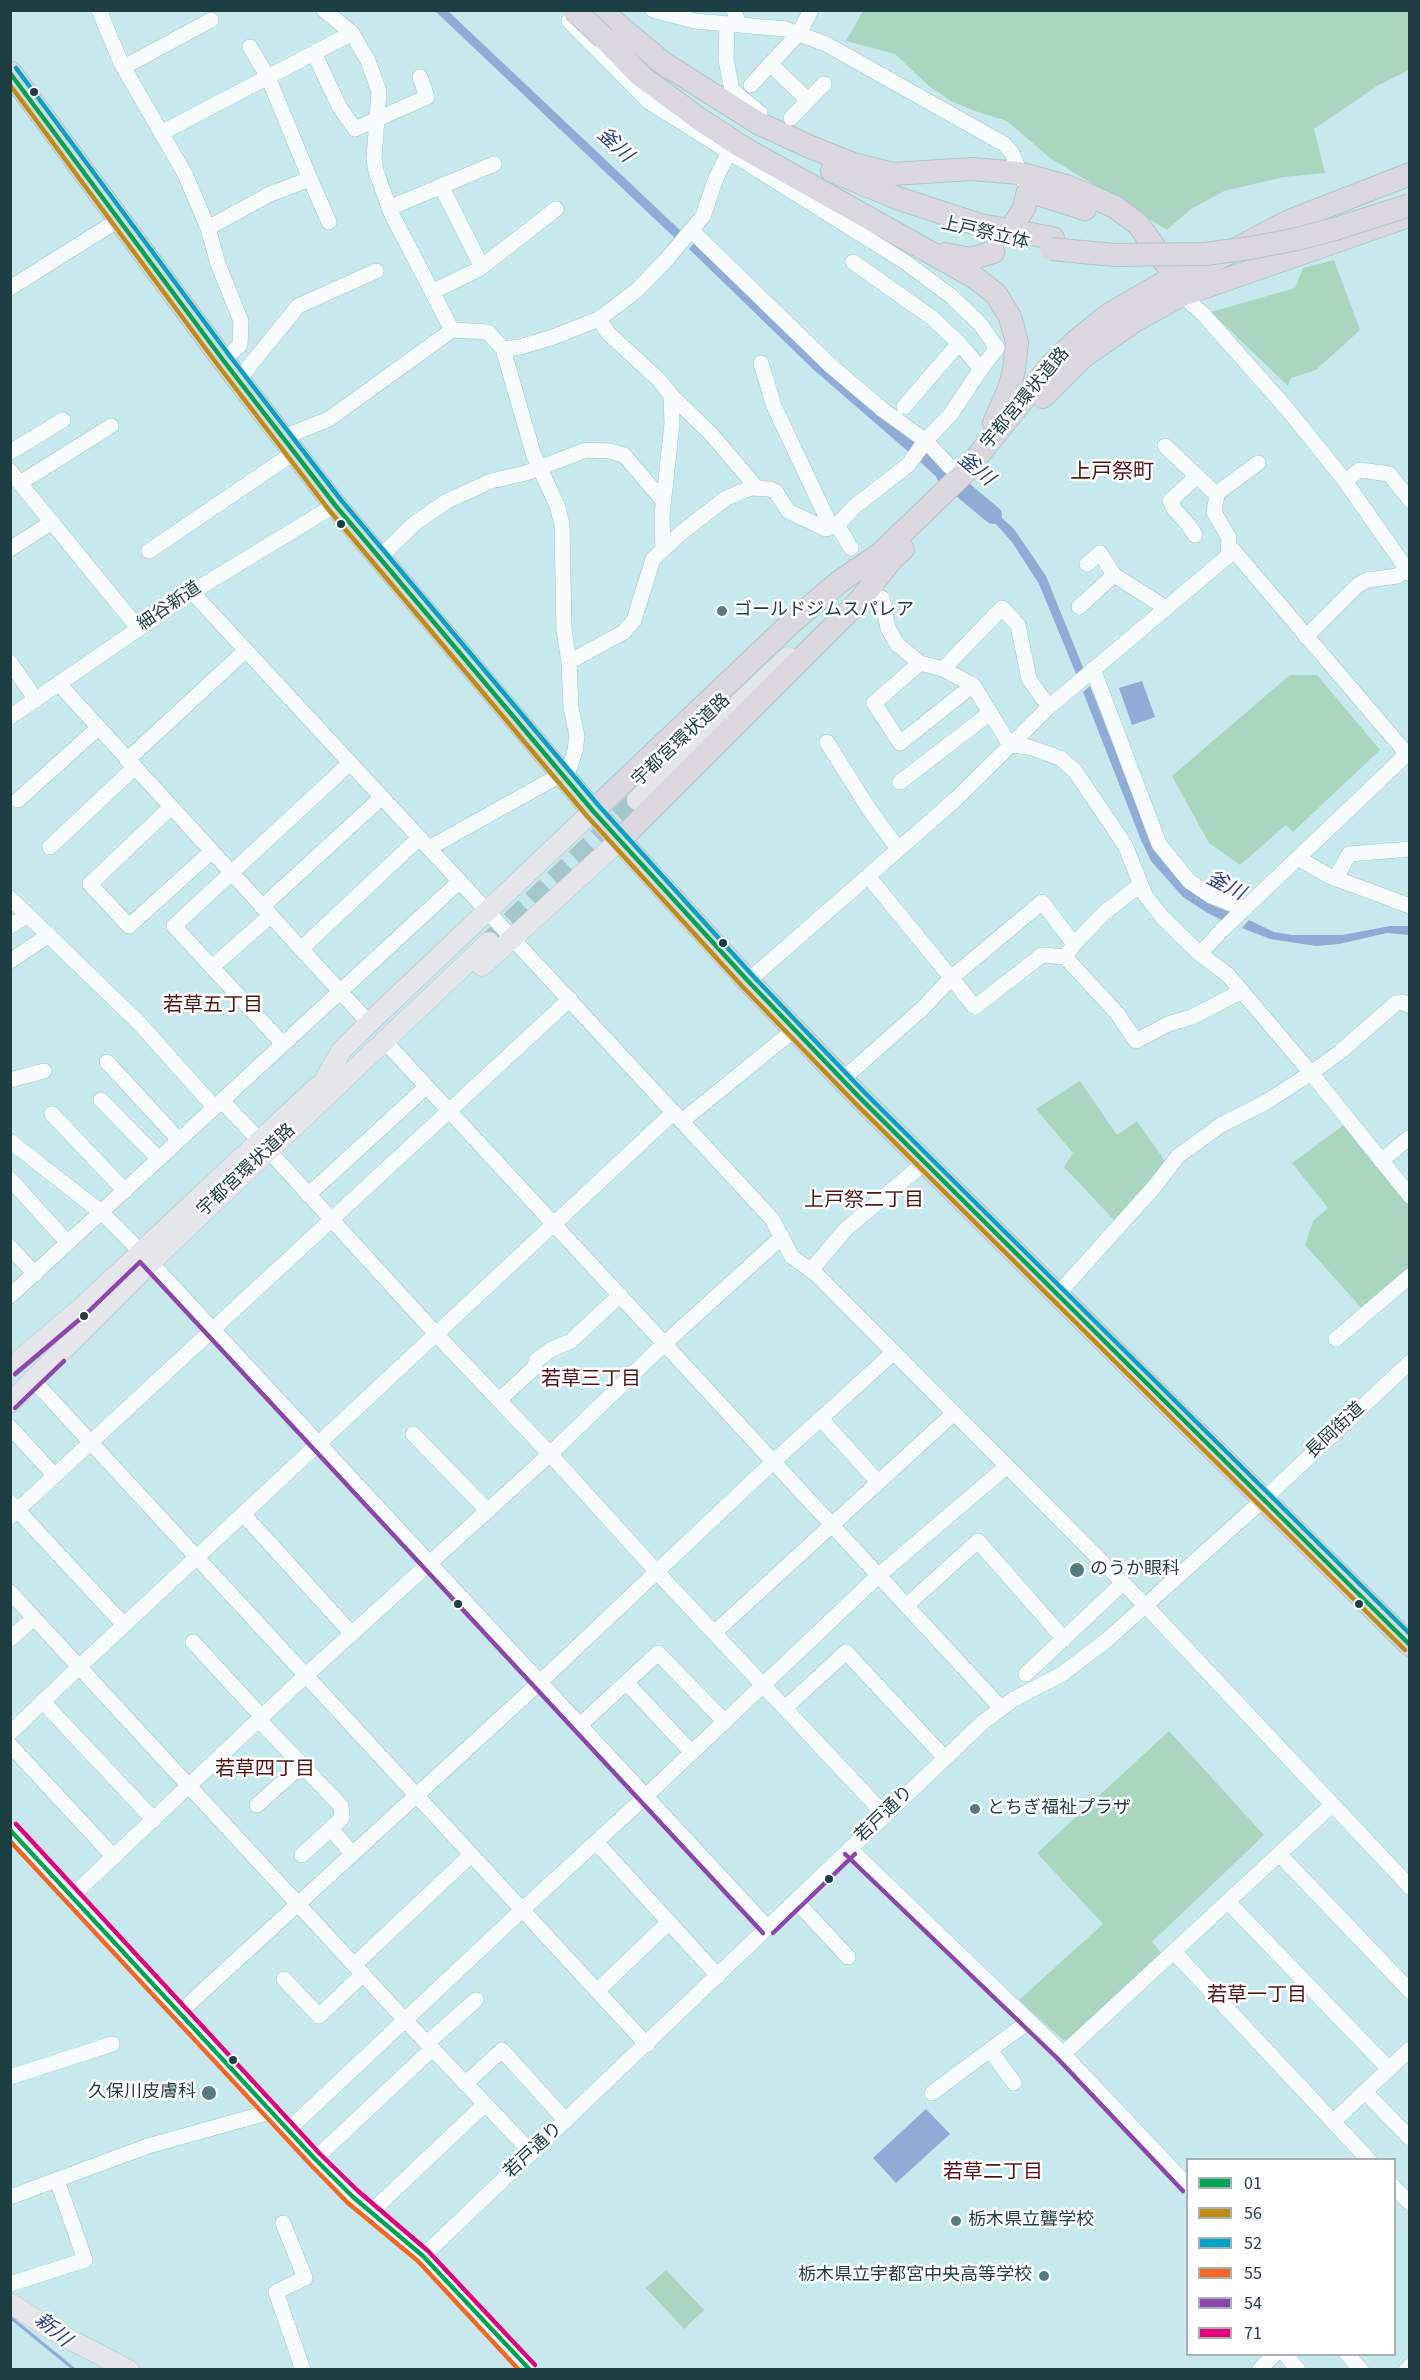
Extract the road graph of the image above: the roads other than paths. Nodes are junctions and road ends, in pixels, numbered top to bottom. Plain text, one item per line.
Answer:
1 (324, 10) edge
2 (600, 10) edge
3 (653, 10) edge
4 (811, 10) edge
5 (103, 12) edge
6 (570, 13) edge
7 (211, 20) dead end
8 (734, 20) edge
9 (352, 33) junction
10 (799, 33) junction
11 (250, 46) dead end
12 (314, 53) junction
13 (770, 64) junction
14 (124, 67) junction
15 (10, 72) edge
16 (268, 77) junction
17 (420, 77) dead end
18 (824, 84) dead end
19 (751, 85) dead end
20 (808, 100) junction
21 (760, 113) dead end
22 (791, 118) dead end
23 (378, 119) junction
24 (160, 133) junction
25 (729, 153) junction
26 (800, 162) junction
27 (494, 164) dead end
28 (1410, 174) edge
29 (310, 179) junction
30 (1023, 182) junction
31 (441, 186) junction
32 (1410, 194) edge
33 (1410, 205) edge
34 (389, 208) junction
35 (556, 209) dead end
36 (1410, 216) edge
37 (120, 219) junction
38 (1016, 221) dead end
39 (329, 222) dead end
40 (208, 228) junction
41 (691, 232) junction
42 (896, 235) junction
43 (1052, 243) junction
44 (993, 252) dead end
45 (853, 262) dead end
46 (482, 267) junction
47 (376, 271) dead end
48 (1172, 285) junction
49 (10, 288) edge
50 (432, 292) junction
51 (600, 319) junction
52 (452, 330) junction
53 (959, 343) junction
54 (503, 349) junction
55 (224, 360) junction
56 (761, 363) dead end
57 (981, 369) junction
58 (239, 379) junction
59 (671, 394) junction
60 (904, 407) dead end
61 (63, 420) dead end
62 (111, 426) dead end
63 (926, 441) junction
64 (290, 444) junction
65 (1165, 446) dead end
66 (10, 452) edge
67 (1258, 463) dead end
68 (540, 467) junction
69 (963, 474) junction
70 (1197, 476) junction
71 (1345, 481) junction
72 (16, 484) edge
73 (757, 488) junction
74 (1216, 494) junction
75 (1410, 500) edge
76 (664, 502) junction
77 (335, 504) junction
78 (52, 522) junction
79 (834, 526) junction
80 (1195, 536) dead end
81 (663, 548) junction
82 (851, 548) dead end
83 (10, 549) edge
84 (149, 550) dead end
85 (886, 556) junction
86 (1228, 556) junction
87 (379, 558) junction
88 (1087, 564) dead end
89 (1408, 572) edge
90 (1114, 575) junction
91 (192, 592) junction
92 (882, 598) dead end
93 (1079, 607) dead end
94 (1166, 608) junction
95 (138, 628) junction
96 (1306, 636) junction
97 (245, 651) junction
98 (10, 662) edge
99 (569, 662) junction
100 (920, 663) junction
101 (943, 669) junction
102 (1094, 669) junction
103 (58, 684) junction
104 (973, 684) junction
105 (36, 700) junction
106 (1049, 707) junction
107 (990, 713) junction
108 (10, 717) edge
109 (98, 728) junction
110 (827, 742) dead end
111 (1010, 745) junction
112 (350, 763) junction
113 (130, 764) junction
114 (564, 776) junction
115 (900, 782) dead end
116 (633, 796) tunnel mouth
117 (381, 797) junction
118 (18, 800) dead end
119 (170, 808) junction
120 (593, 811) junction
121 (620, 840) junction
122 (424, 843) junction
123 (50, 847) dead end
124 (898, 849) junction
125 (1410, 849) edge
126 (211, 852) junction
127 (1298, 858) junction
128 (230, 872) junction
129 (868, 876) junction
130 (1335, 879) junction
131 (459, 881) junction
132 (1140, 885) junction
133 (10, 898) edge
134 (1410, 906) edge
135 (1245, 909) junction
136 (486, 910) junction
137 (266, 911) junction
138 (28, 915) junction
139 (10, 926) edge
140 (49, 935) junction
141 (513, 938) junction
142 (1074, 944) junction
143 (301, 949) junction
144 (1200, 954) junction
145 (1065, 957) junction
146 (10, 961) edge
147 (212, 967) junction
148 (950, 978) junction
149 (748, 981) junction
150 (340, 991) junction
151 (1242, 991) junction
152 (570, 999) junction
153 (1410, 1006) edge
154 (369, 1023) junction
155 (794, 1030) junction
156 (283, 1044) junction
157 (391, 1048) junction
158 (107, 1062) dead end
159 (44, 1071) dead end
160 (350, 1073) junction
161 (1311, 1073) junction
162 (325, 1079) junction
163 (10, 1080) edge
164 (842, 1080) junction
165 (426, 1087) junction
166 (101, 1100) dead end
167 (218, 1104) junction
168 (449, 1112) junction
169 (52, 1114) dead end
170 (678, 1117) junction
171 (1410, 1137) edge
172 (179, 1140) junction
173 (10, 1141) edge
174 (264, 1145) junction
175 (159, 1159) junction
176 (1381, 1161) junction
177 (924, 1163) junction
178 (10, 1179) edge
179 (125, 1191) junction
180 (308, 1195) junction
181 (1410, 1196) edge
182 (102, 1213) junction
183 (330, 1219) junction
184 (555, 1225) junction
185 (782, 1237) junction
186 (68, 1243) junction
187 (10, 1247) edge
188 (145, 1257) junction
189 (811, 1270) junction
190 (35, 1274) junction
191 (1410, 1276) edge
192 (620, 1295) junction
193 (1057, 1295) junction
194 (10, 1296) edge
195 (212, 1329) junction
196 (437, 1335) junction
197 (1336, 1339) dead end
198 (665, 1343) junction
199 (894, 1352) junction
200 (13, 1362) edge
201 (1410, 1362) edge
202 (34, 1381) junction
203 (499, 1400) junction
204 (10, 1403) edge
205 (954, 1413) junction
206 (820, 1419) junction
207 (10, 1427) edge
208 (413, 1434) dead end
209 (90, 1444) junction
210 (320, 1444) junction
211 (550, 1454) junction
212 (774, 1461) junction
213 (1007, 1466) junction
214 (55, 1476) junction
215 (878, 1482) junction
216 (1263, 1500) junction
217 (13, 1510) edge
218 (488, 1511) junction
219 (244, 1515) junction
220 (832, 1524) junction
221 (197, 1558) junction
222 (430, 1564) junction
223 (656, 1571) junction
224 (879, 1575) junction
225 (1124, 1583) junction
226 (10, 1592) edge
227 (907, 1605) junction
228 (1146, 1606) junction
229 (34, 1618) junction
230 (124, 1625) junction
231 (714, 1633) junction
232 (352, 1634) junction
233 (10, 1639) edge
234 (1064, 1639) junction
235 (193, 1642) dead end
236 (1410, 1645) edge
237 (1046, 1657) junction
238 (79, 1666) junction
239 (1026, 1674) dead end
240 (1062, 1674) junction
241 (305, 1676) junction
242 (626, 1682) junction
243 (539, 1683) junction
244 (763, 1685) junction
245 (43, 1702) junction
246 (785, 1708) junction
247 (1001, 1708) junction
248 (261, 1718) junction
249 (724, 1722) junction
250 (580, 1725) junction
251 (10, 1733) edge
252 (10, 1745) edge
253 (692, 1753) junction
254 (945, 1758) junction
255 (302, 1765) junction
256 (190, 1786) junction
257 (415, 1795) junction
258 (646, 1796) junction
259 (1332, 1805) junction
260 (257, 1806) dead end
261 (885, 1815) junction
262 (153, 1820) junction
263 (10, 1829) edge
264 (330, 1829) junction
265 (596, 1842) junction
266 (850, 1849) junction
267 (352, 1853) junction
268 (1279, 1854) junction
269 (302, 1856) dead end
270 (471, 1856) junction
271 (114, 1857) junction
272 (1410, 1887) edge
273 (72, 1896) junction
274 (796, 1900) junction
275 (1228, 1902) junction
276 (298, 1903) junction
277 (522, 1910) junction
278 (668, 1923) junction
279 (768, 1928) junction
280 (1174, 1952) junction
281 (848, 1957) dead end
282 (358, 1969) junction
283 (718, 1976) junction
284 (284, 1978) dead end
285 (597, 1991) junction
286 (1410, 1991) edge
287 (476, 2000) dead end
288 (179, 2013) junction
289 (404, 2019) junction
290 (1029, 2021) junction
291 (112, 2044) dead end
292 (647, 2045) junction
293 (430, 2046) junction
294 (1410, 2049) edge
295 (990, 2050) junction
296 (1063, 2054) junction
297 (1389, 2068) junction
298 (10, 2077) edge
299 (1014, 2083) dead end
300 (465, 2084) junction
301 (1365, 2092) junction
302 (932, 2093) dead end
303 (485, 2104) junction
304 (270, 2112) junction
305 (566, 2121) junction
306 (1334, 2122) junction
307 (288, 2130) junction
308 (1410, 2138) edge
309 (532, 2153) junction
310 (1366, 2158) edge
311 (315, 2159) junction
312 (57, 2180) junction
313 (1186, 2184) edge
314 (10, 2197) edge
315 (371, 2212) junction
316 (283, 2223) dead end
317 (423, 2256) junction
318 (10, 2284) edge
319 (10, 2303) edge
320 (1274, 2356) edge
321 (1286, 2356) edge
322 (1348, 2356) edge
323 (101, 2363) edge
324 (1410, 2366) edge
325 (129, 2370) edge
326 (303, 2370) edge
327 (530, 2370) edge
328 (1258, 2370) edge
329 (1298, 2370) edge
330 (1361, 2370) edge
331 (1406, 2370) edge

1 - 9 street
2 - 26 highway
3 - 8 street
4 - 10 street
5 - 14 street
6 - 25 street
6 - 26 highway, bridge
7 - 14 street
8 - 10 street
8 - 21 street
9 - 12 street
9 - 23 street
10 - 13 street
10 - 30 street
11 - 16 street
12 - 16 street
12 - 23 street
13 - 19 street
13 - 20 street
14 - 24 street
15 - 37 highway
16 - 24 street
16 - 29 street
17 - 23 street
18 - 20 street
20 - 22 street
23 - 34 street
24 - 40 street
25 - 41 street
25 - 57 street
26 - 30 highway
26 - 42 highway
26 - 43 highway, 上戸祭立体
27 - 31 street
28 - 48 highway, 宇都宮環状道路
29 - 39 street
29 - 40 street
30 - 38 highway
30 - 48 highway
31 - 34 street
31 - 46 street
32 - 43 highway, 上戸祭立体
33 - 43 highway, 上戸祭立体, bridge
34 - 50 street
35 - 46 street
36 - 48 highway, 宇都宮環状道路
37 - 49 street
37 - 55 highway
40 - 55 street
41 - 51 street
41 - 63 street
42 - 44 highway
42 - 69 highway
45 - 53 street
46 - 50 street
47 - 58 street
48 - 69 highway, 宇都宮環状道路
48 - 71 street
50 - 52 street
51 - 54 street
51 - 59 street
52 - 54 street
52 - 64 street
53 - 57 street
53 - 60 street
54 - 68 street
55 - 58 highway
56 - 79 street
57 - 63 street
58 - 64 highway
59 - 73 street
59 - 76 street
61 - 66 street
62 - 72 street
63 - 69 street
63 - 79 street
64 - 77 highway
64 - 84 street
65 - 70 street
67 - 74 street
68 - 76 street
68 - 87 street
68 - 99 street
69 - 85 highway, 宇都宮環状道路
70 - 74 street
70 - 80 street
71 - 75 street
71 - 89 street
72 - 78 street
73 - 79 street
73 - 81 street
74 - 86 street
76 - 81 street
77 - 87 highway
77 - 91 street, 細谷新道
78 - 83 street
78 - 95 street
79 - 82 street
81 - 99 street
85 - 116 main road, 宇都宮環状道路
85 - 120 highway
85 - 121 highway
86 - 94 street
86 - 96 street
87 - 114 highway
88 - 90 street
89 - 96 street
90 - 93 street
90 - 94 street
91 - 95 street, 細谷新道
91 - 97 street
92 - 100 street
94 - 102 street
95 - 103 street, 細谷新道
96 - 127 street
97 - 112 street
97 - 113 street
98 - 105 street
99 - 114 street
100 - 101 street
100 - 104 street
101 - 104 street
101 - 106 street
102 - 106 street
102 - 135 street
103 - 105 street, 細谷新道
103 - 109 street
104 - 107 street
105 - 108 street, 細谷新道
106 - 111 street
107 - 111 street
107 - 115 street
109 - 113 street
109 - 118 street
110 - 124 street
111 - 124 street
111 - 132 street
112 - 117 street
112 - 128 street
113 - 119 street
113 - 123 street
114 - 120 highway
114 - 122 street
117 - 122 street
117 - 137 street
119 - 126 street
119 - 126 street
120 - 121 highway
120 - 136 main road
121 - 141 main road
121 - 149 highway
122 - 131 street
122 - 143 street
124 - 129 street
125 - 130 street
126 - 128 street
127 - 130 street
127 - 135 street
128 - 137 street
128 - 147 street
129 - 148 street
129 - 149 street
130 - 134 street
131 - 136 street
131 - 150 street
132 - 142 street
132 - 144 street
133 - 138 street
135 - 144 street
136 - 141 street
136 - 154 main road
137 - 143 street
137 - 147 street
138 - 139 street
138 - 140 street
140 - 146 street
140 - 167 street
141 - 152 street
141 - 157 main road
142 - 145 street
142 - 148 street
143 - 150 street
144 - 151 street
145 - 148 street
145 - 151 street
147 - 156 street
148 - 164 street
149 - 155 highway
150 - 154 street
150 - 156 street
151 - 161 street
152 - 168 street
152 - 170 street
153 - 161 street
154 - 162 main road
155 - 164 highway
155 - 170 street
156 - 167 street
157 - 160 main road
157 - 165 street
158 - 172 street
159 - 163 street
160 - 162 main road, 宇都宮環状道路
160 - 174 main road, 宇都宮環状道路
161 - 176 street
161 - 193 street
162 - 174 main road, 宇都宮環状道路
164 - 177 highway
165 - 168 street
165 - 180 street
166 - 175 street
167 - 172 street
167 - 174 street
168 - 183 street
168 - 184 street
169 - 179 street
170 - 184 street
170 - 185 street
171 - 176 street
172 - 175 street
173 - 182 street
174 - 180 street
174 - 188 main road, 宇都宮環状道路
175 - 179 street
176 - 181 street
177 - 189 street
177 - 193 highway
178 - 186 street
179 - 182 street
180 - 183 street
182 - 186 street
182 - 188 street
183 - 195 street
183 - 196 street
184 - 192 street
184 - 196 street
185 - 189 street
185 - 198 street
186 - 190 street
187 - 190 street
188 - 195 street
188 - 200 main road, 宇都宮環状道路
188 - 202 main road, 宇都宮環状道路
189 - 199 street
190 - 194 street
191 - 197 street
192 - 198 street
192 - 203 street
193 - 216 highway
195 - 209 street
195 - 210 street
196 - 203 street
196 - 210 street
198 - 211 street
198 - 212 street
199 - 205 street
199 - 206 street
201 - 216 street, 長岡街道
202 - 204 main road, 宇都宮環状道路
202 - 209 street
203 - 211 street
205 - 213 street
205 - 215 street
206 - 212 street
206 - 215 street
207 - 214 street
208 - 218 street
209 - 214 street
209 - 221 street
210 - 219 street
210 - 222 street
211 - 218 street
211 - 223 street
212 - 220 street
212 - 223 street
213 - 224 street
213 - 225 street
214 - 217 street
215 - 220 street
216 - 228 street, 若戸通り
216 - 236 highway
217 - 230 street
218 - 222 street
219 - 221 street
219 - 232 street
220 - 224 street
220 - 231 street
221 - 230 street
221 - 241 street
222 - 232 street
222 - 243 street
223 - 231 street
223 - 243 street
224 - 227 street
224 - 244 street
225 - 228 street
225 - 234 street
226 - 229 street
227 - 234 street
227 - 247 street
228 - 240 street, 若戸通り
228 - 259 street
229 - 233 street
229 - 238 street
230 - 238 street
231 - 244 street
232 - 241 street
234 - 237 street
235 - 248 street
237 - 239 street
237 - 240 street
238 - 245 street
238 - 256 street
240 - 247 street, 若戸通り
241 - 248 street
241 - 257 street
242 - 249 street
242 - 250 street
242 - 253 street
243 - 250 street
243 - 257 street
244 - 246 street
244 - 249 street
245 - 251 street
245 - 262 street
246 - 254 street
246 - 261 street
247 - 254 street, 若戸通り
248 - 255 street
248 - 256 street
249 - 253 street
250 - 258 street
252 - 271 street
253 - 258 street
254 - 261 street, 若戸通り
255 - 260 street
255 - 264 street
256 - 262 street
256 - 276 street
257 - 267 street
257 - 270 street
258 - 265 street
258 - 279 street
259 - 268 street
259 - 272 street
261 - 266 street, 若戸通り
262 - 271 street
263 - 273 street
264 - 267 street
264 - 269 street
265 - 277 street
265 - 278 street
266 - 274 street, 若戸通り
266 - 290 street
267 - 276 street
268 - 275 street
268 - 286 street
270 - 277 street
270 - 282 street
271 - 273 street
273 - 288 street
274 - 279 street, 若戸通り
274 - 281 street
275 - 280 street
275 - 297 street
276 - 282 street
276 - 288 street
277 - 285 street
277 - 289 street
278 - 283 street
278 - 285 street
279 - 283 street, 若戸通り
280 - 296 street
280 - 306 street
282 - 284 street
282 - 289 street
283 - 292 street, 若戸通り
285 - 292 street
287 - 293 street
288 - 304 street
289 - 293 street
289 - 307 street
290 - 295 street
290 - 296 street
291 - 298 street
292 - 305 street, 若戸通り
293 - 300 street
293 - 311 street
294 - 297 street
295 - 299 street
295 - 302 street
296 - 313 street
297 - 301 street
300 - 303 street
300 - 305 street
301 - 306 street
301 - 308 street
303 - 309 street
303 - 315 street
304 - 307 street
304 - 312 street
305 - 309 street, 若戸通り
306 - 310 street
307 - 311 street
309 - 317 street, 若戸通り
311 - 315 street
312 - 314 street
312 - 318 street
315 - 317 street
316 - 326 street
317 - 327 street
319 - 323 main road
320 - 328 street
321 - 329 street
322 - 330 street
323 - 325 main road
324 - 331 street

